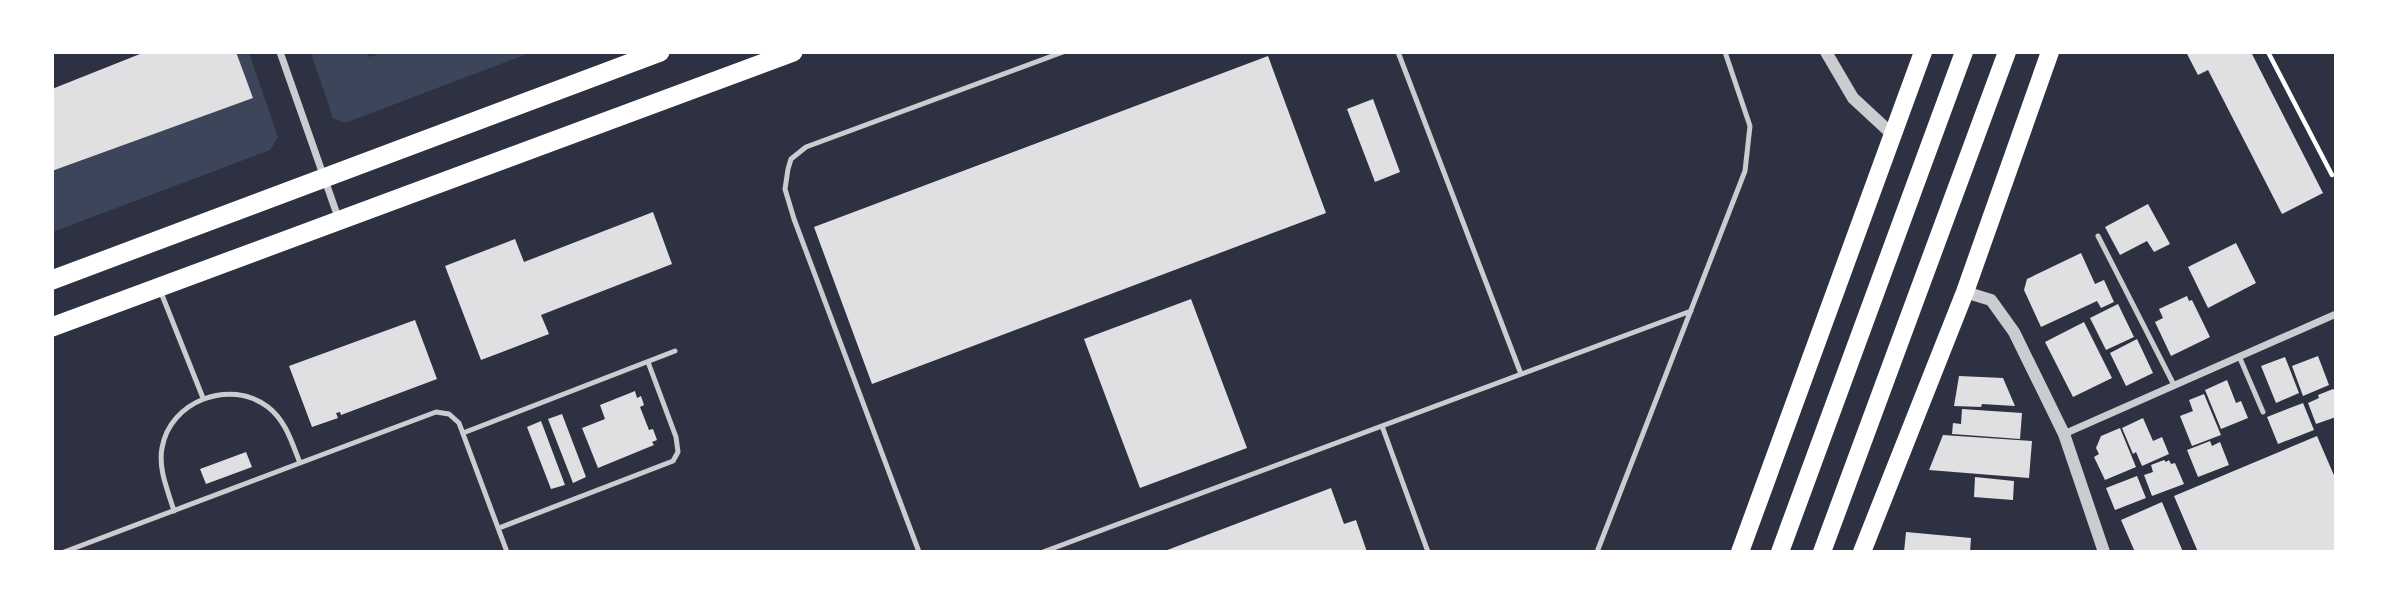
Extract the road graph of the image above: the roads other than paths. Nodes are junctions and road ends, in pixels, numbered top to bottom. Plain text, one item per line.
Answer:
1 (281, 52) edge
2 (660, 52) edge
3 (793, 52) edge
4 (1063, 52) edge
5 (1398, 52) edge
6 (1725, 52) edge
7 (1826, 52) edge
8 (1923, 52) edge
9 (1964, 52) edge
10 (2007, 52) edge
11 (2050, 52) edge
12 (1893, 135) junction
13 (324, 178) junction
14 (339, 221) junction
15 (2098, 236) dead end
16 (52, 280) edge
17 (159, 287) junction
18 (1965, 292) junction
19 (1692, 311) junction
20 (2336, 314) edge
21 (52, 327) edge
22 (676, 351) dead end
23 (2239, 356) junction
24 (648, 362) junction
25 (1521, 374) junction
26 (2174, 385) junction
27 (203, 398) junction
28 (2263, 412) dead end
29 (1382, 426) junction
30 (463, 433) junction
31 (2064, 434) junction
32 (300, 463) junction
33 (174, 511) junction
34 (499, 528) junction
35 (64, 551) edge
36 (507, 551) edge
37 (919, 551) edge
38 (1043, 551) edge
39 (1428, 551) edge
40 (1597, 551) edge
41 (1740, 551) edge
42 (1780, 551) edge
43 (1822, 551) edge
44 (1862, 551) edge
45 (2104, 551) edge

1 - 13 street
2 - 13 highway
3 - 14 highway
4 - 37 lane
5 - 25 lane
6 - 19 lane
7 - 12 street
8 - 12 main road
9 - 42 main road
10 - 43 main road
11 - 18 main road
12 - 41 main road
13 - 14 street
13 - 16 highway
14 - 17 highway
15 - 26 lane
17 - 21 highway
17 - 27 lane
18 - 31 street
18 - 44 main road
19 - 25 lane
19 - 40 lane
20 - 23 street
22 - 24 lane
23 - 26 street
23 - 28 lane
24 - 30 lane
24 - 34 lane
25 - 29 lane
26 - 31 street
27 - 32 lane
27 - 33 lane
29 - 38 lane
29 - 39 lane
30 - 32 lane
30 - 34 lane
31 - 45 street
32 - 33 lane
33 - 35 lane
34 - 36 lane

